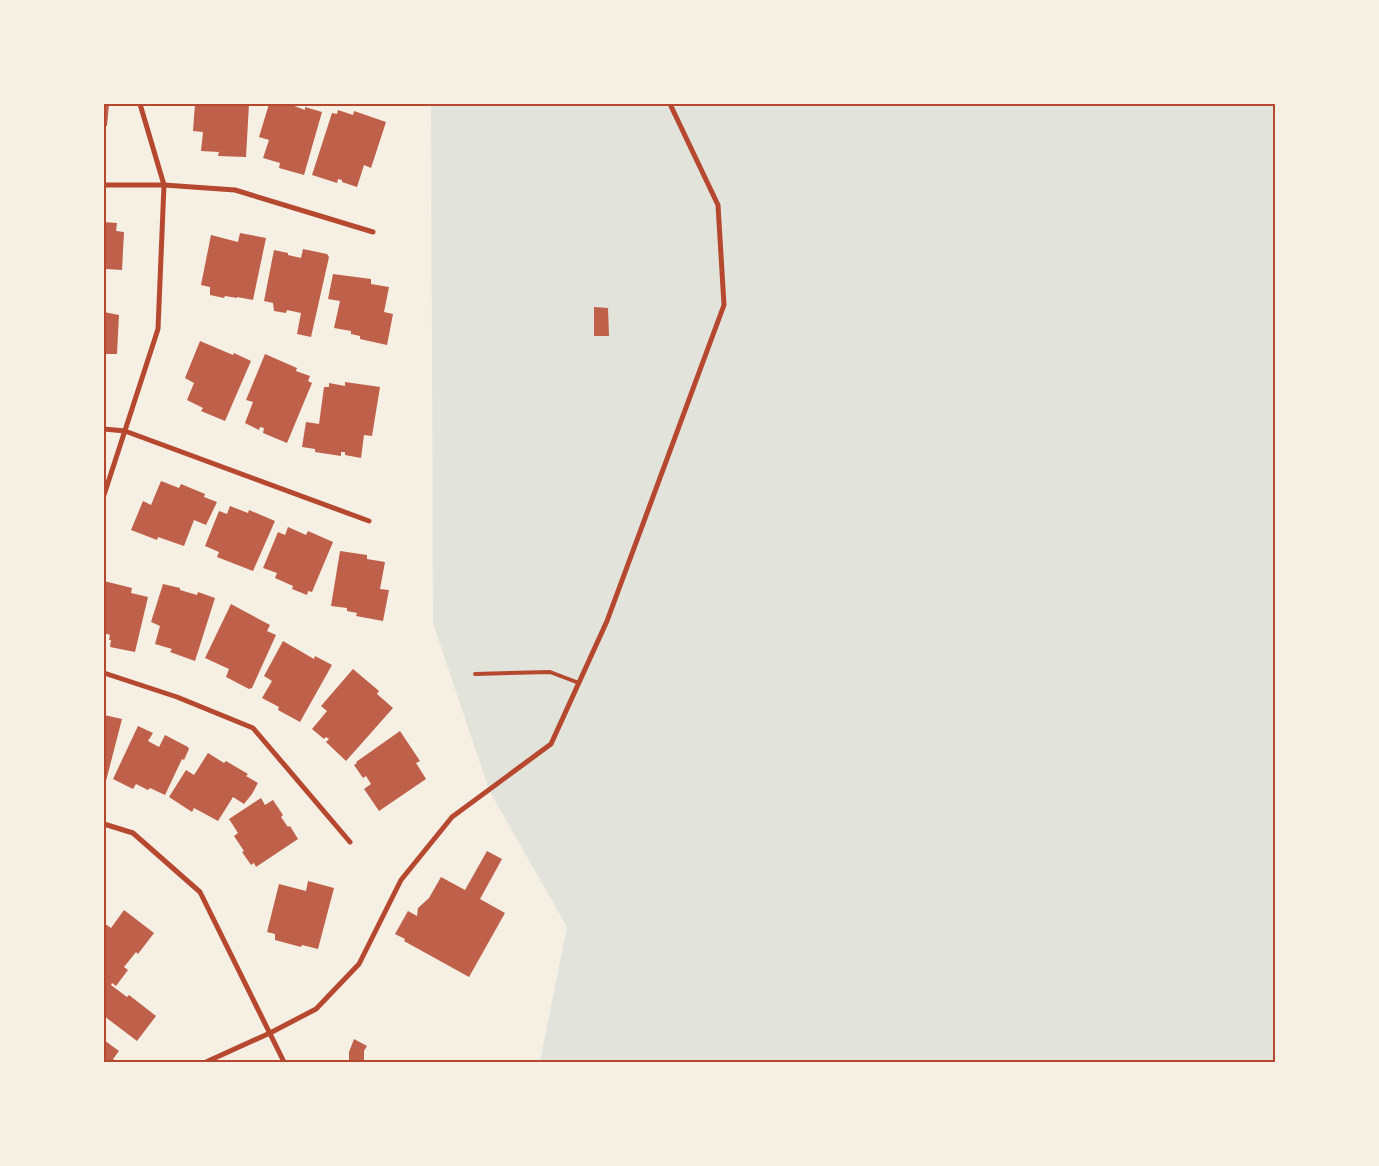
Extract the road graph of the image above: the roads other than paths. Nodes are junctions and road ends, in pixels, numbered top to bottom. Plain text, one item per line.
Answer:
1 (140, 104) edge
2 (670, 104) edge
3 (104, 185) edge
4 (164, 185) junction
5 (372, 232) dead end
6 (104, 429) edge
7 (125, 431) junction
8 (104, 495) edge
9 (370, 521) dead end
10 (104, 673) edge
11 (475, 674) dead end
12 (578, 683) junction
13 (104, 824) edge
14 (350, 842) dead end
15 (270, 1033) junction
16 (206, 1062) edge
17 (284, 1062) edge

1 - 4 street
2 - 12 street
3 - 4 street
4 - 5 street
4 - 7 street
6 - 7 street
7 - 8 street
7 - 9 street
10 - 14 street
11 - 12 lane
12 - 15 street
13 - 15 street
15 - 16 street
15 - 17 street

